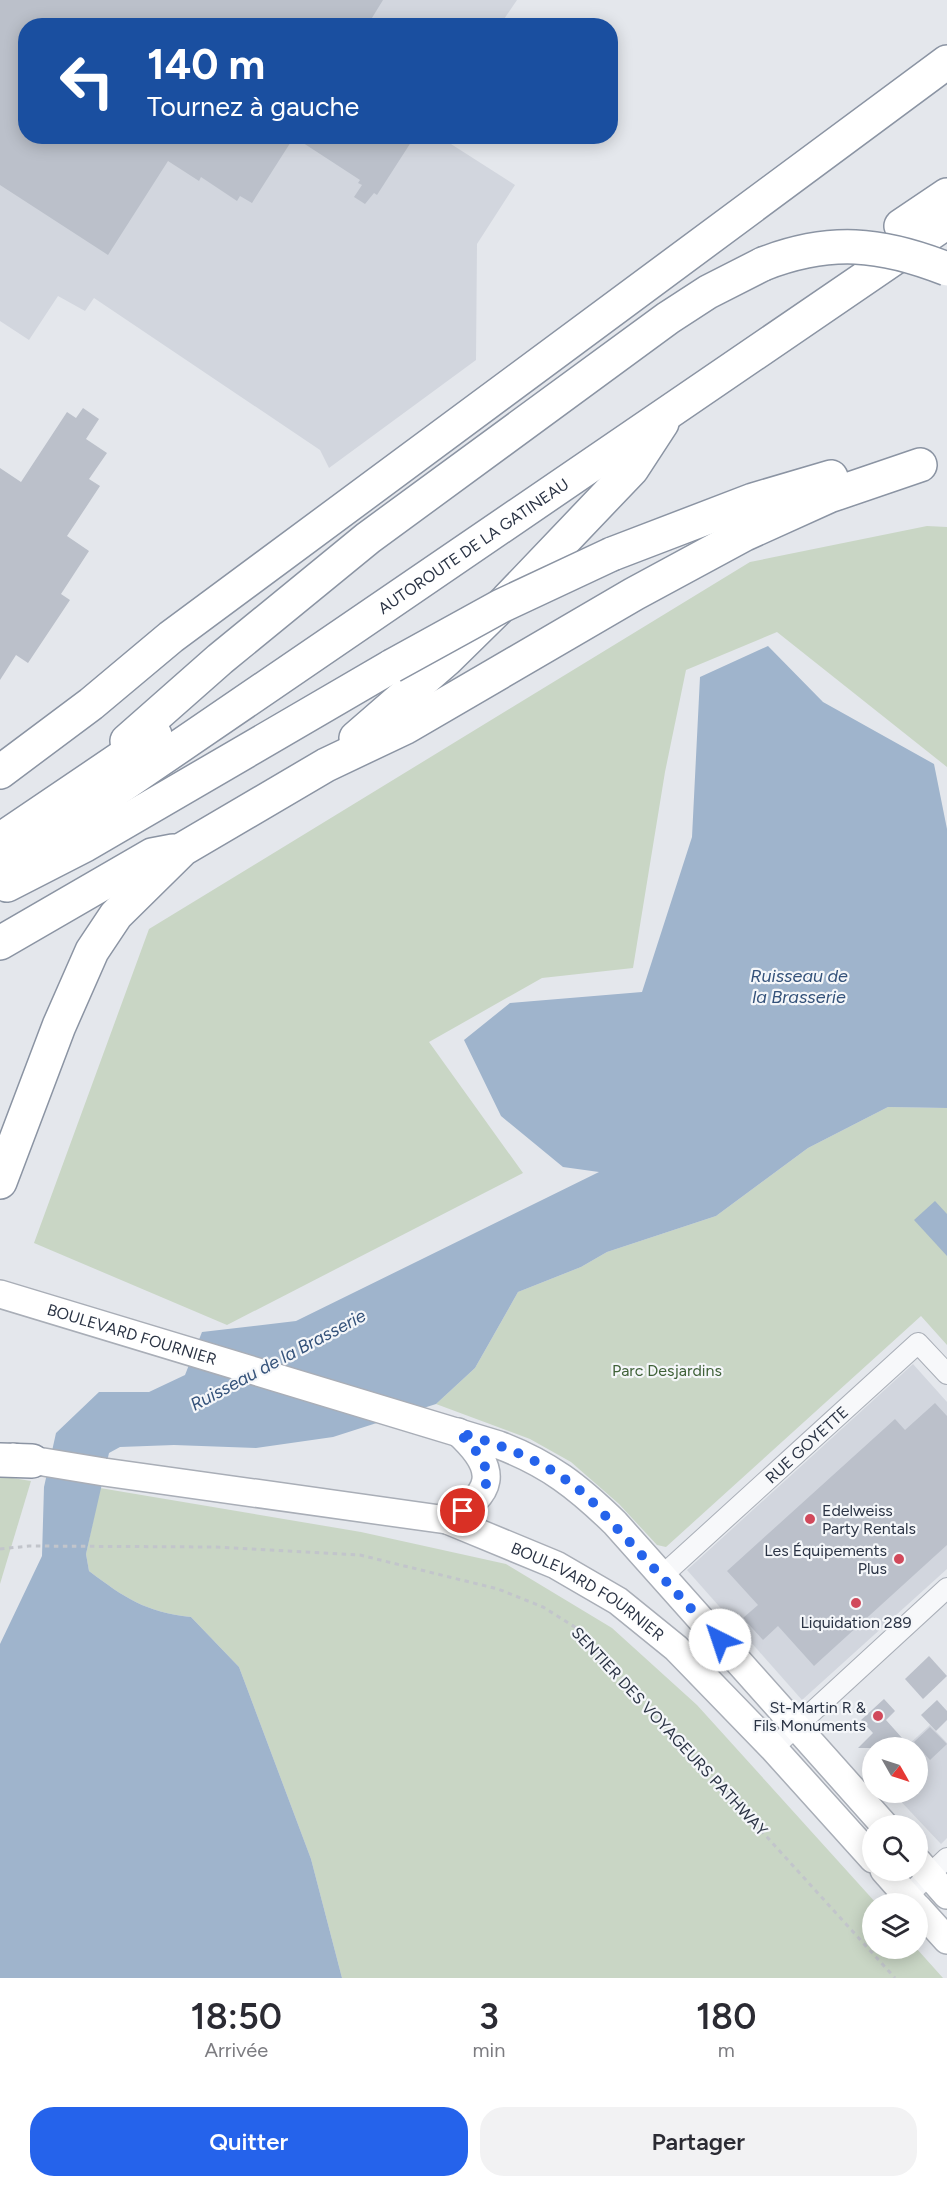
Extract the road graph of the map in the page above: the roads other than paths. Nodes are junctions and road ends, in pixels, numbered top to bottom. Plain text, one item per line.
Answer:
1 (947, 62) edge
2 (947, 195) edge
3 (947, 222) edge
4 (947, 269) edge
5 (670, 411) junction
6 (934, 464) edge
7 (368, 538) junction
8 (91, 704) junction
9 (326, 765) junction
10 (0, 772) edge
11 (67, 794) junction
12 (0, 840) edge
13 (183, 849) junction
14 (0, 868) edge
15 (0, 888) edge
16 (0, 943) edge
17 (0, 1182) edge
18 (0, 1294) edge
19 (947, 1374) edge
20 (458, 1432) junction
21 (0, 1454) edge
22 (0, 1460) edge
23 (32, 1461) junction
24 (447, 1520) junction
25 (663, 1575) junction
26 (947, 1588) edge
27 (796, 1726) junction
28 (773, 1748) junction
29 (875, 1815) edge
30 (862, 1847) edge
31 (931, 1865) edge
32 (894, 1881) edge
33 (904, 1893) edge
34 (918, 1893) edge
35 (947, 1895) edge
36 (928, 1919) edge
37 (947, 1940) edge

1 - 8 highway
2 - 11 highway, AUTOROUTE DE LA GATINEAU
3 - 5 highway, AUTOROUTE DE LA GATINEAU
4 - 7 highway, bridge
5 - 9 highway
5 - 14 highway, AUTOROUTE DE LA GATINEAU
6 - 9 highway
6 - 15 highway, bridge
7 - 8 highway
7 - 11 highway
8 - 10 highway
9 - 13 highway
11 - 12 highway, AUTOROUTE DE LA GATINEAU
13 - 16 highway
13 - 17 highway
18 - 20 main road, BOULEVARD FOURNIER
19 - 25 street, RUE GOYETTE
20 - 24 main road
20 - 25 main road, BOULEVARD FOURNIER
21 - 23 main road, BOULEVARD FOURNIER
22 - 23 highway
23 - 24 main road, BOULEVARD FOURNIER
24 - 28 main road, BOULEVARD FOURNIER
25 - 27 main road, BOULEVARD FOURNIER
26 - 27 street
27 - 28 street
27 - 29 main road, BOULEVARD FOURNIER
28 - 30 main road, BOULEVARD FOURNIER
31 - 34 street
31 - 35 main road
32 - 33 main road
36 - 37 main road

